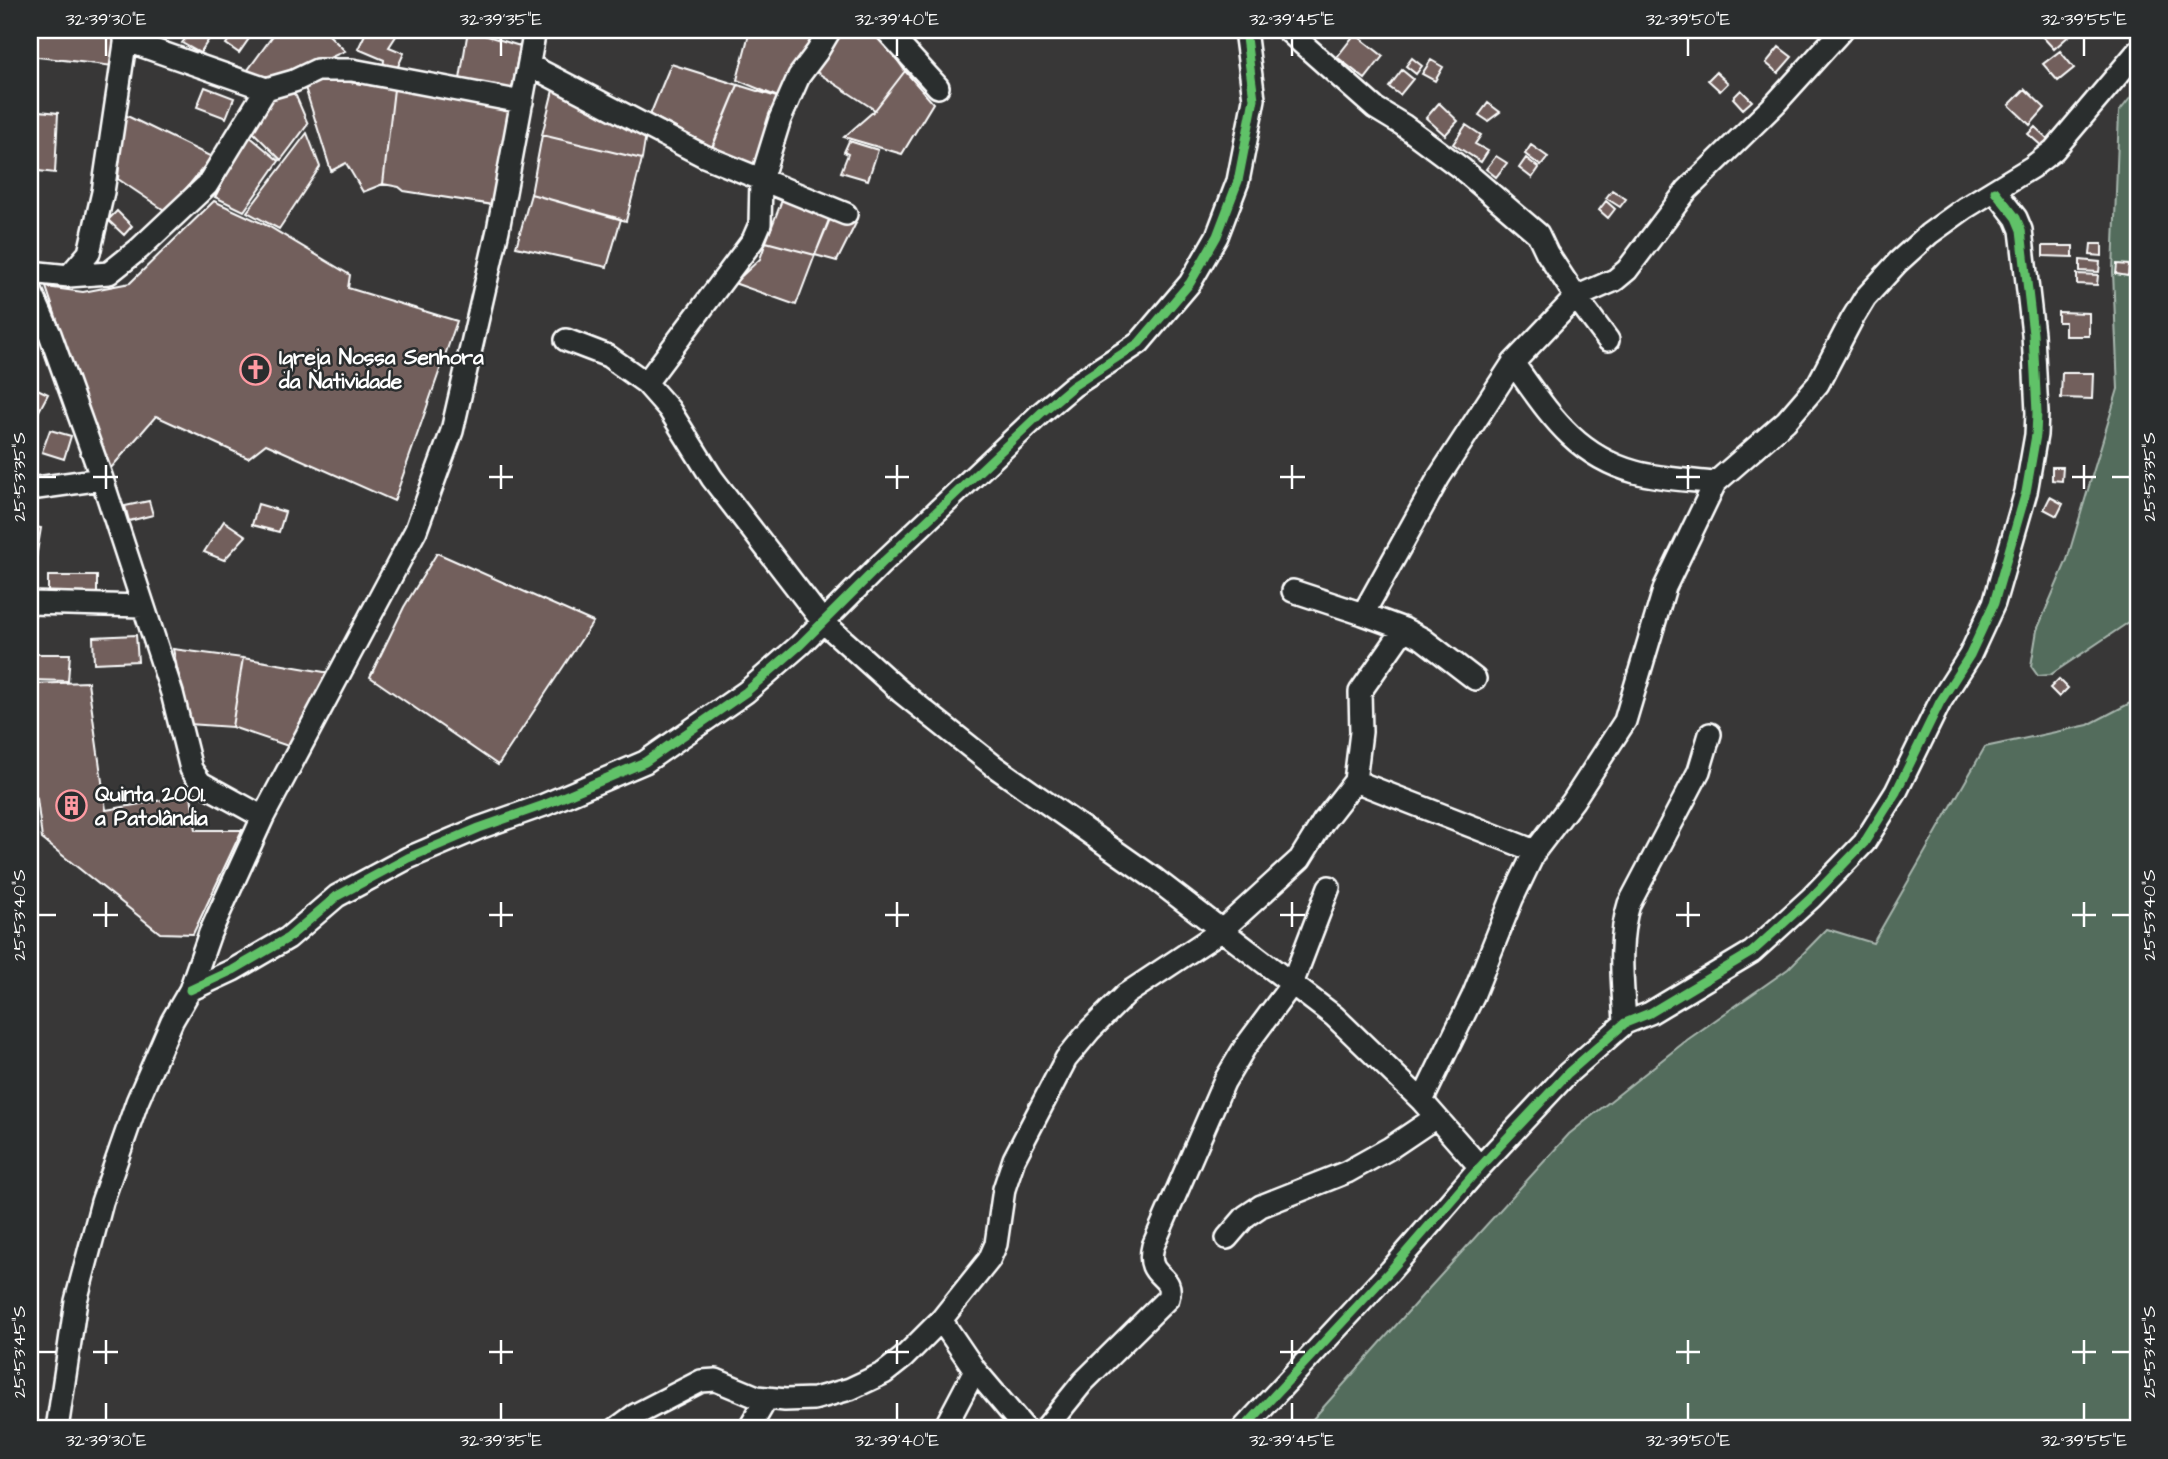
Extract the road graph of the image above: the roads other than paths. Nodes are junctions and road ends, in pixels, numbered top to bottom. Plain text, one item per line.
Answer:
1 (535, 30) edge
2 (830, 30) edge
3 (886, 30) edge
4 (1245, 30) edge
5 (1287, 30) edge
6 (1842, 30) edge
7 (126, 35) edge
8 (2138, 51) edge
9 (529, 65) junction
10 (938, 87) dead end
11 (265, 89) junction
12 (522, 102) junction
13 (761, 180) junction
14 (1995, 191) junction
15 (846, 214) dead end
16 (30, 272) edge
17 (69, 276) junction
18 (30, 289) edge
19 (1576, 297) junction
20 (566, 340) dead end
21 (1608, 340) dead end
22 (1513, 363) junction
23 (646, 383) junction
24 (102, 479) junction
25 (1715, 483) junction
26 (30, 489) edge
27 (1293, 591) dead end
28 (30, 603) edge
29 (143, 606) junction
30 (1363, 614) junction
31 (823, 622) junction
32 (1404, 629) junction
33 (1475, 679) dead end
34 (1710, 734) dead end
35 (1355, 781) junction
36 (263, 817) junction
37 (1535, 851) junction
38 (1329, 887) dead end
39 (1221, 931) junction
40 (1292, 984) junction
41 (190, 990) junction
42 (1625, 1023) junction
43 (1429, 1109) junction
44 (1480, 1167) junction
45 (1227, 1238) dead end
46 (941, 1320) junction
47 (975, 1370) junction
48 (767, 1398) junction
49 (57, 1429) edge
50 (616, 1429) edge
51 (748, 1429) edge
52 (944, 1429) edge
53 (1024, 1429) edge
54 (1045, 1429) edge
55 (1243, 1429) edge

1 - 9 street
2 - 13 street
3 - 10 street
4 - 31 street
5 - 19 street
6 - 19 street
7 - 11 street
7 - 17 street
8 - 14 street
9 - 12 street
9 - 13 street
11 - 12 street
11 - 17 street
12 - 36 street
13 - 15 street
13 - 23 street
14 - 25 street
14 - 42 street
16 - 17 street
18 - 24 street
19 - 21 street
19 - 22 street
20 - 23 street
22 - 25 street
22 - 30 street
23 - 31 street
24 - 26 street
24 - 29 street
25 - 37 street
27 - 30 street
28 - 29 street
29 - 36 street
30 - 32 street
31 - 39 street
31 - 41 street
32 - 33 street
32 - 35 street
34 - 42 street
35 - 37 street
35 - 39 street
36 - 41 street
37 - 43 street
38 - 40 street
39 - 40 street
39 - 46 street
40 - 43 street
40 - 54 street
41 - 49 street
42 - 44 street
43 - 44 street
43 - 45 street
44 - 55 street
46 - 47 street
46 - 48 street
47 - 52 street
47 - 53 street
48 - 50 street
48 - 51 street

